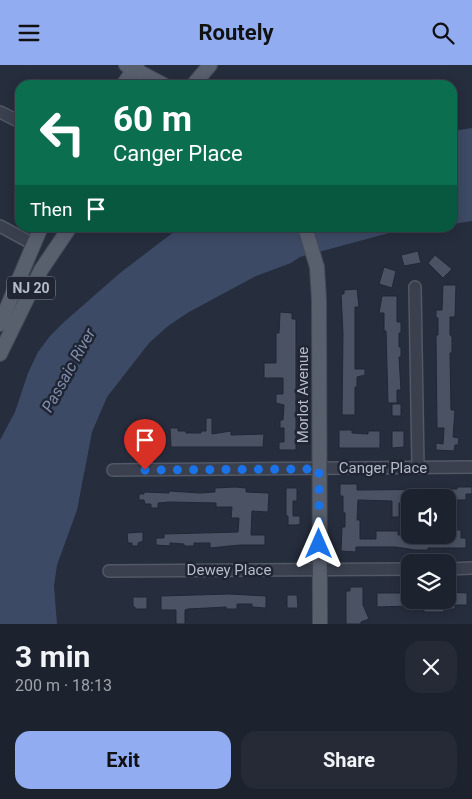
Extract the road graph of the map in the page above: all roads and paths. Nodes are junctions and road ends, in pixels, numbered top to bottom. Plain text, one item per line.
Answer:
1 (210, 65) edge
2 (132, 66) edge
3 (125, 80) edge
4 (128, 80) edge
5 (156, 80) edge
6 (197, 80) edge
7 (0, 112) edge
8 (15, 120) edge
9 (0, 226) edge
10 (39, 232) edge
11 (67, 232) edge
12 (306, 232) edge
13 (33, 244) junction
14 (415, 287) dead end
15 (0, 324) edge
16 (0, 353) edge
17 (472, 467) edge
18 (418, 468) junction
19 (319, 469) junction
20 (113, 470) dead end
21 (319, 569) junction
22 (401, 569) edge
23 (456, 569) edge
24 (472, 569) edge
25 (109, 571) dead end
26 (320, 624) edge

1 - 6 main road
2 - 3 main road
2 - 4 main road
2 - 5 main road
7 - 8 street
9 - 13 street
10 - 13 main road, NJ 20
11 - 16 main road, NJ 20
12 - 19 main road, Morlot Avenue
13 - 15 main road, NJ 20
14 - 18 street
17 - 18 street, Canger Place
18 - 19 street, Canger Place
19 - 20 street, Canger Place
19 - 21 main road, Morlot Avenue
21 - 22 street, Dewey Place
21 - 25 street, Dewey Place
21 - 26 main road, Morlot Avenue
23 - 24 street

